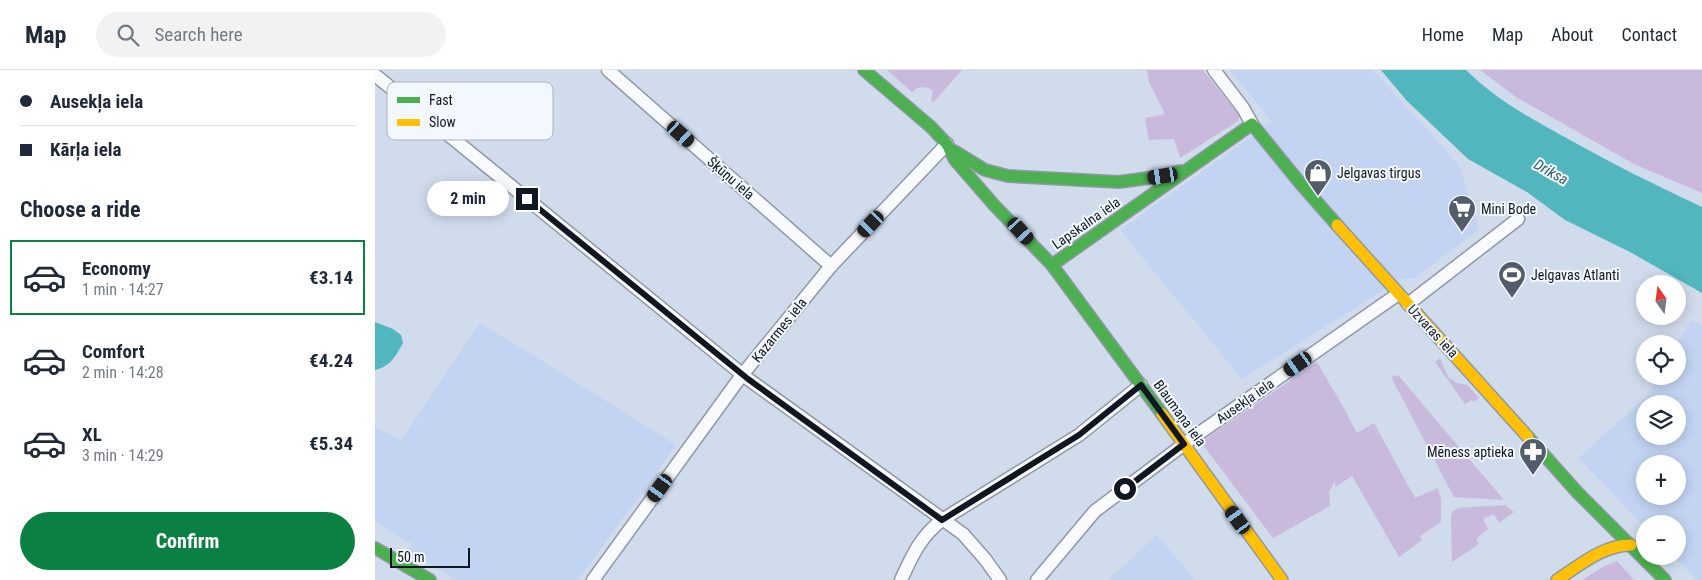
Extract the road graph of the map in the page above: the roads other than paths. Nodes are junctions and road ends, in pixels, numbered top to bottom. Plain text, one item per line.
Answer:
1 (608, 70) edge
2 (864, 70) edge
3 (1214, 70) edge
4 (375, 74) edge
5 (387, 84) edge
6 (1252, 124) junction
7 (455, 140) edge
8 (949, 147) junction
9 (1190, 168) junction
10 (1125, 190) junction
11 (1132, 209) junction
12 (1518, 219) dead end
13 (1052, 265) junction
14 (831, 266) junction
15 (1398, 294) junction
16 (1408, 304) junction
17 (742, 375) junction
18 (1141, 385) junction
19 (1184, 444) junction
20 (942, 520) junction
21 (1631, 545) junction
22 (375, 548) edge
23 (430, 580) edge
24 (593, 580) edge
25 (901, 580) edge
26 (1000, 580) edge
27 (1037, 580) edge
28 (1282, 580) edge
29 (1557, 580) edge
30 (1665, 580) edge

1 - 14 street, Šķūņu iela
2 - 8 main road, Lapskalna iela
3 - 6 street, Uzvaras iela
4 - 5 street
6 - 9 main road, Lapskalna iela
6 - 15 main road, Uzvaras iela
7 - 17 street
8 - 10 main road, Lapskalna iela
8 - 13 main road, Lapskalna iela
8 - 14 street, Kazarmes iela
9 - 10 main road, Lapskalna iela
9 - 11 main road, Lapskalna iela
10 - 11 main road
11 - 13 main road, Lapskalna iela
12 - 16 street
13 - 18 main road, Blaumaņa iela
14 - 17 street, Kazarmes iela
15 - 16 main road, Uzvaras iela
15 - 19 street, Ausekļa iela
16 - 21 main road, Uzvaras iela
17 - 20 street
17 - 24 street, Kazarmes iela
18 - 19 main road, Blaumaņa iela
18 - 20 street
19 - 27 street, Ausekļa iela
19 - 28 main road, Blaumaņa iela
20 - 25 street
20 - 26 street
21 - 29 main road
21 - 30 main road, Uzvaras iela
22 - 23 main road

